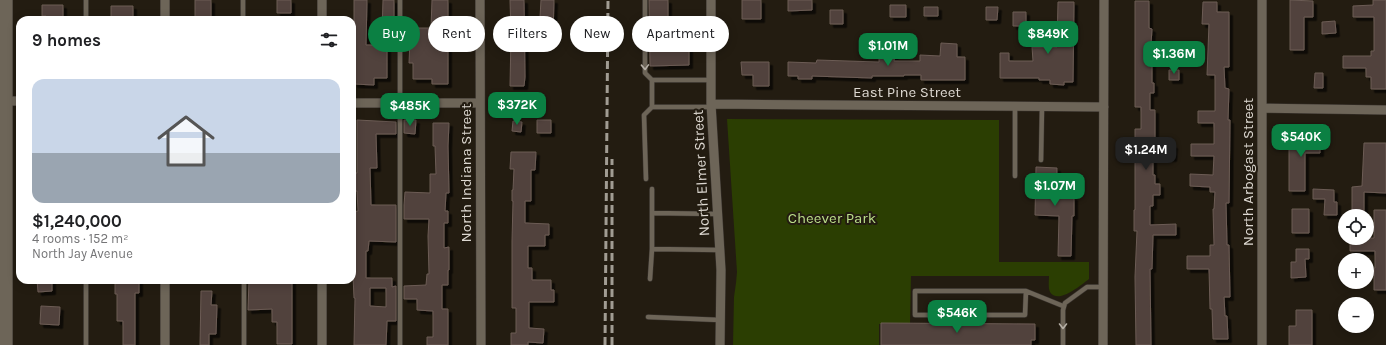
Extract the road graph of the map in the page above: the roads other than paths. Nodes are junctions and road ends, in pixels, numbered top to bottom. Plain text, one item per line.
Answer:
1 (6, 0) edge
2 (86, 0) edge
3 (165, 0) edge
4 (244, 0) edge
5 (322, 0) edge
6 (400, 0) edge
7 (480, 0) edge
8 (645, 0) edge
9 (711, 0) edge
10 (1104, 0) edge
11 (1262, 0) edge
12 (86, 16) edge
13 (165, 16) edge
14 (244, 16) edge
15 (322, 16) edge
16 (652, 80) junction
17 (711, 80) junction
18 (3, 101) edge
19 (16, 101) edge
20 (356, 103) edge
21 (401, 103) junction
22 (479, 103) junction
23 (711, 106) junction
24 (1015, 106) junction
25 (652, 107) junction
26 (1042, 107) junction
27 (1104, 107) junction
28 (1262, 108) junction
29 (1386, 110) edge
30 (1041, 160) dead end
31 (1015, 176) dead end
32 (646, 179) dead end
33 (652, 189) dead end
34 (652, 213) junction
35 (717, 214) junction
36 (652, 249) junction
37 (720, 250) junction
38 (3, 264) edge
39 (650, 279) dead end
40 (86, 284) edge
41 (165, 284) edge
42 (244, 284) edge
43 (322, 284) edge
44 (1103, 287) junction
45 (1026, 291) junction
46 (1063, 306) junction
47 (648, 318) dead end
48 (720, 320) junction
49 (6, 345) edge
50 (86, 345) edge
51 (165, 345) edge
52 (244, 345) edge
53 (322, 345) edge
54 (400, 345) edge
55 (481, 345) edge
56 (720, 345) edge
57 (1063, 345) edge
58 (1103, 345) edge
59 (1262, 345) edge

1 - 18 street
2 - 12 lane
3 - 13 street
4 - 14 lane
5 - 15 street
6 - 21 lane
7 - 22 street, North Indiana Street
8 -> 16 lane
9 - 17 street, North Elmer Street
10 - 27 street
11 - 28 street, North Arbogast Street
16 - 17 lane
16 - 25 lane
17 - 23 street, North Elmer Street
18 - 19 street
18 - 38 street
20 - 21 street
21 - 22 street
21 - 54 lane
22 - 55 street, North Indiana Street
23 - 24 street, East Pine Street
23 - 25 lane
23 - 35 street, North Elmer Street
24 - 26 street, East Pine Street
24 - 31 lane
25 - 32 lane
26 - 27 street, East Pine Street
26 - 30 lane
27 - 44 street
28 - 29 street
28 - 59 street, North Arbogast Street
33 - 34 lane
34 - 35 lane
34 - 36 lane
35 - 37 street, North Elmer Street
36 - 37 lane
36 - 39 lane
37 - 48 street, North Elmer Street
38 - 49 street
40 - 50 lane
41 - 51 street
42 - 52 lane
43 - 53 street
44 - 46 lane
44 - 58 street
45 - 45 lane
45 - 46 lane
46 -> 57 lane
47 - 48 lane
48 - 56 street, North Elmer Street

